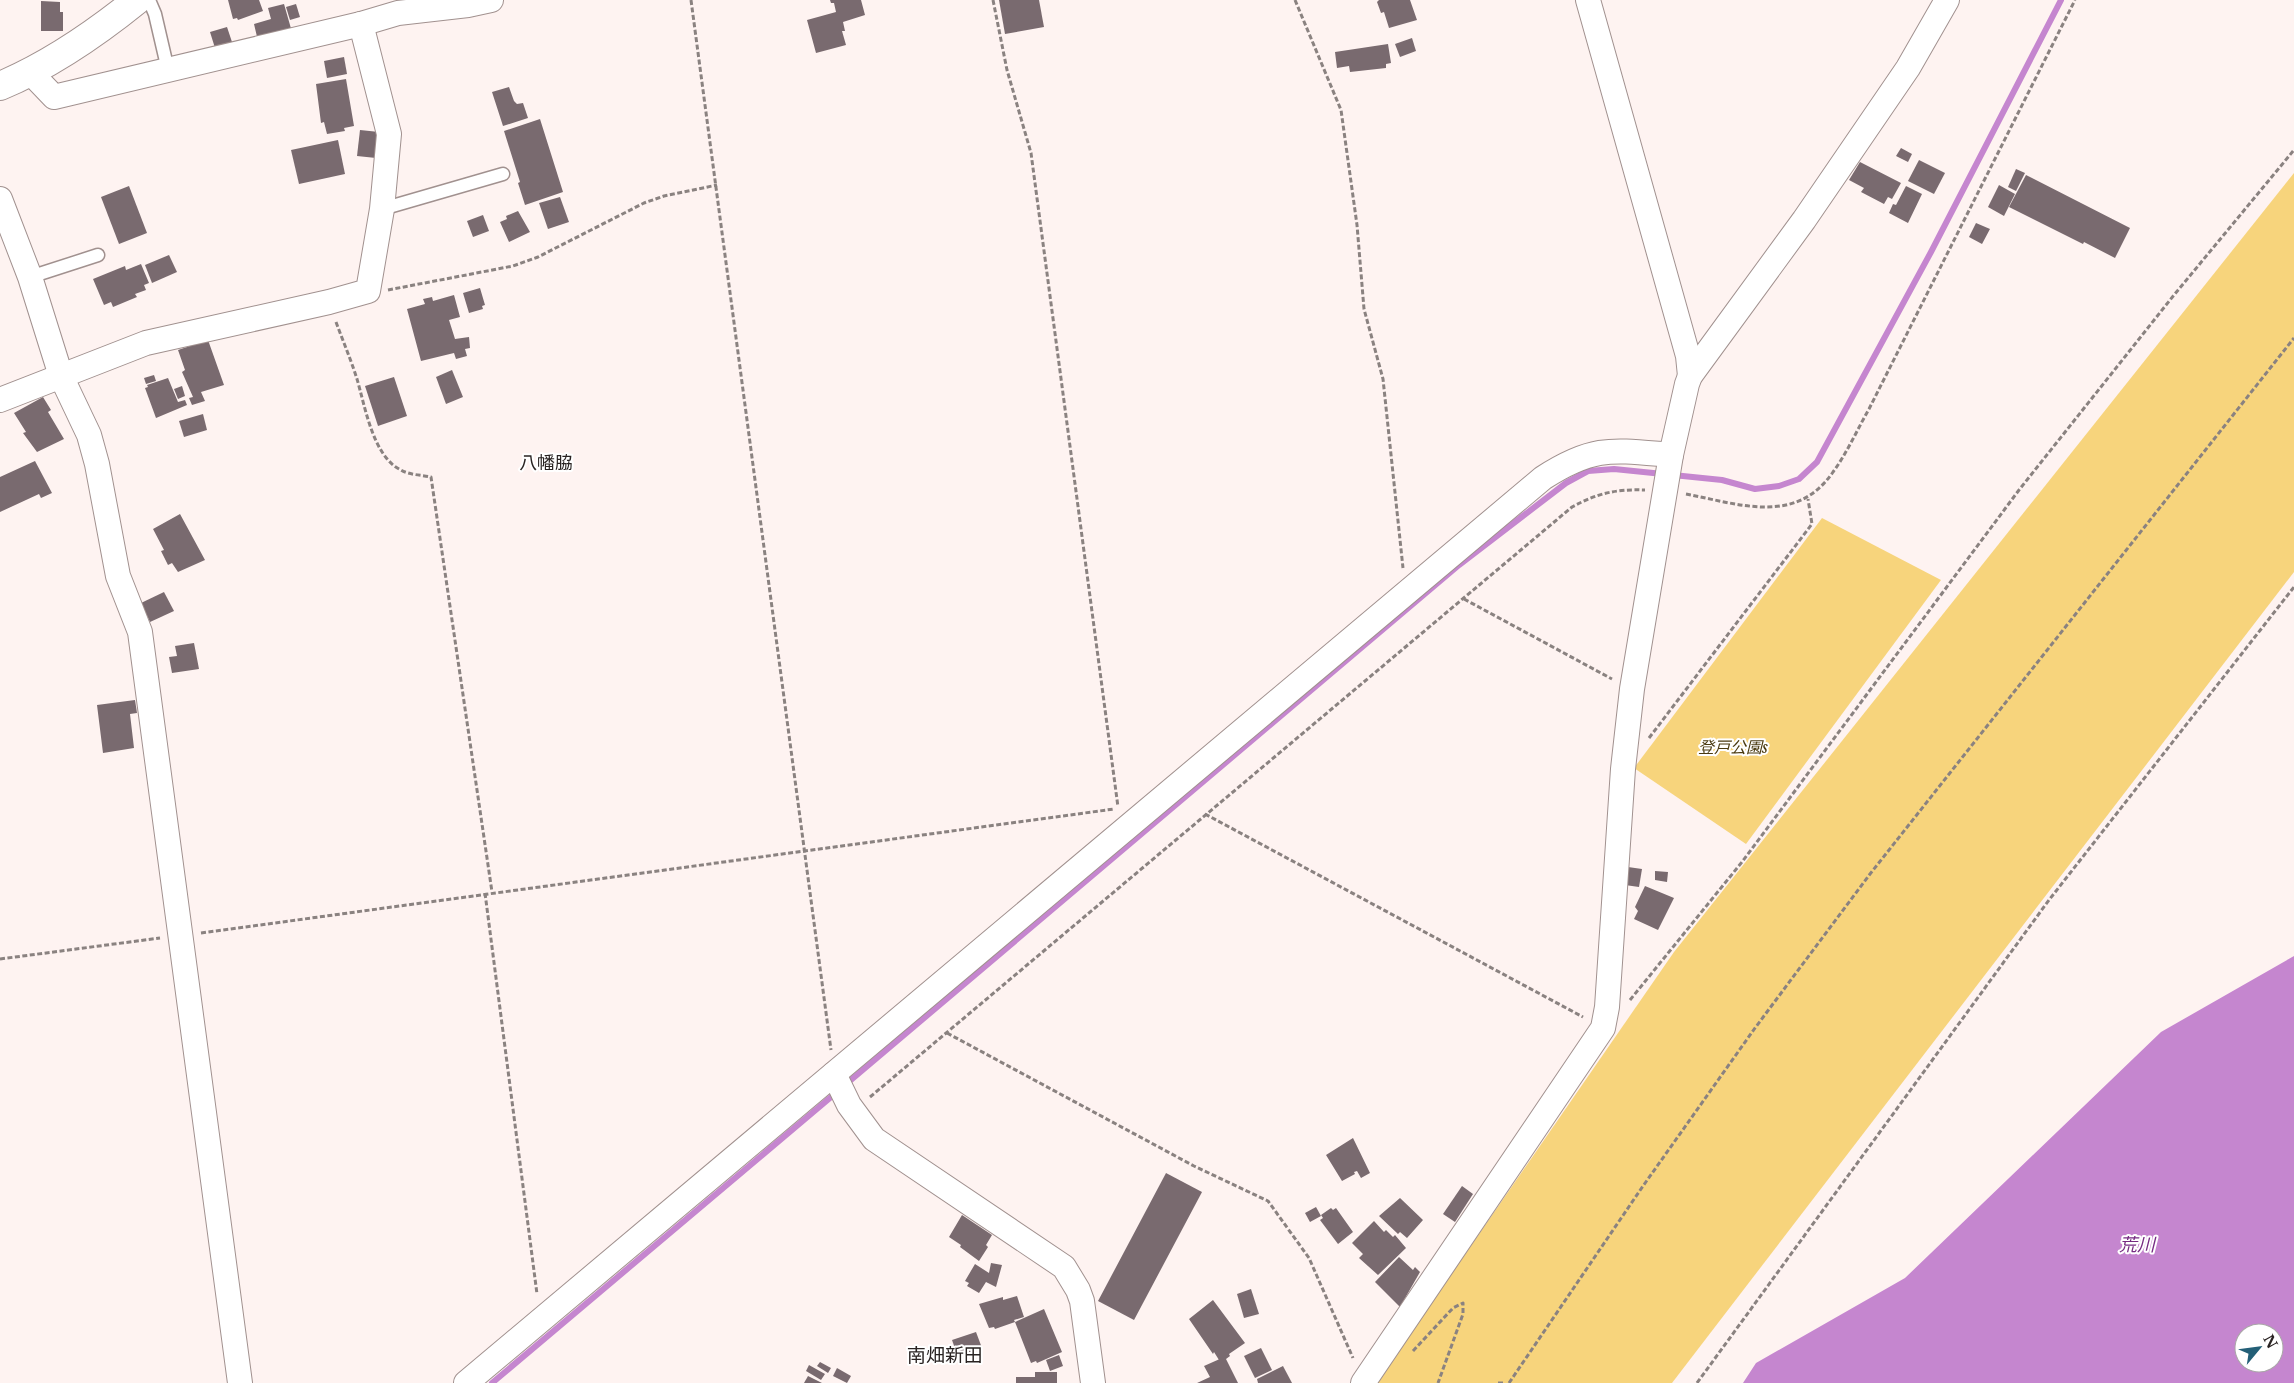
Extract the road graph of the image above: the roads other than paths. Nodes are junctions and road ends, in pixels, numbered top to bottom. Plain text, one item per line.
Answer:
1 (137, 0) edge
2 (149, 0) edge
3 (491, 0) edge
4 (1588, 0) edge
5 (1948, 0) edge
6 (389, 6) edge
7 (361, 24) junction
8 (168, 70) junction
9 (31, 72) junction
10 (0, 86) edge
11 (503, 174) dead end
12 (0, 199) edge
13 (382, 209) junction
14 (98, 255) dead end
15 (30, 277) junction
16 (61, 376) junction
17 (1690, 376) junction
18 (0, 400) edge
19 (1671, 455) junction
20 (836, 1079) junction
21 (1363, 1382) edge
22 (240, 1383) edge
23 (466, 1383) edge
24 (1093, 1383) edge

1 - 9 street
2 - 8 lane
3 - 6 street
4 - 17 street
5 - 17 street
6 - 7 street
7 - 8 street
7 - 13 street
8 - 9 street
9 - 10 street
11 - 13 lane
12 - 15 street
13 - 16 street
14 - 15 lane
15 - 16 street
16 - 18 street
16 - 22 street
17 - 19 street
19 - 20 street
19 - 21 street
20 - 23 street
20 - 24 street

